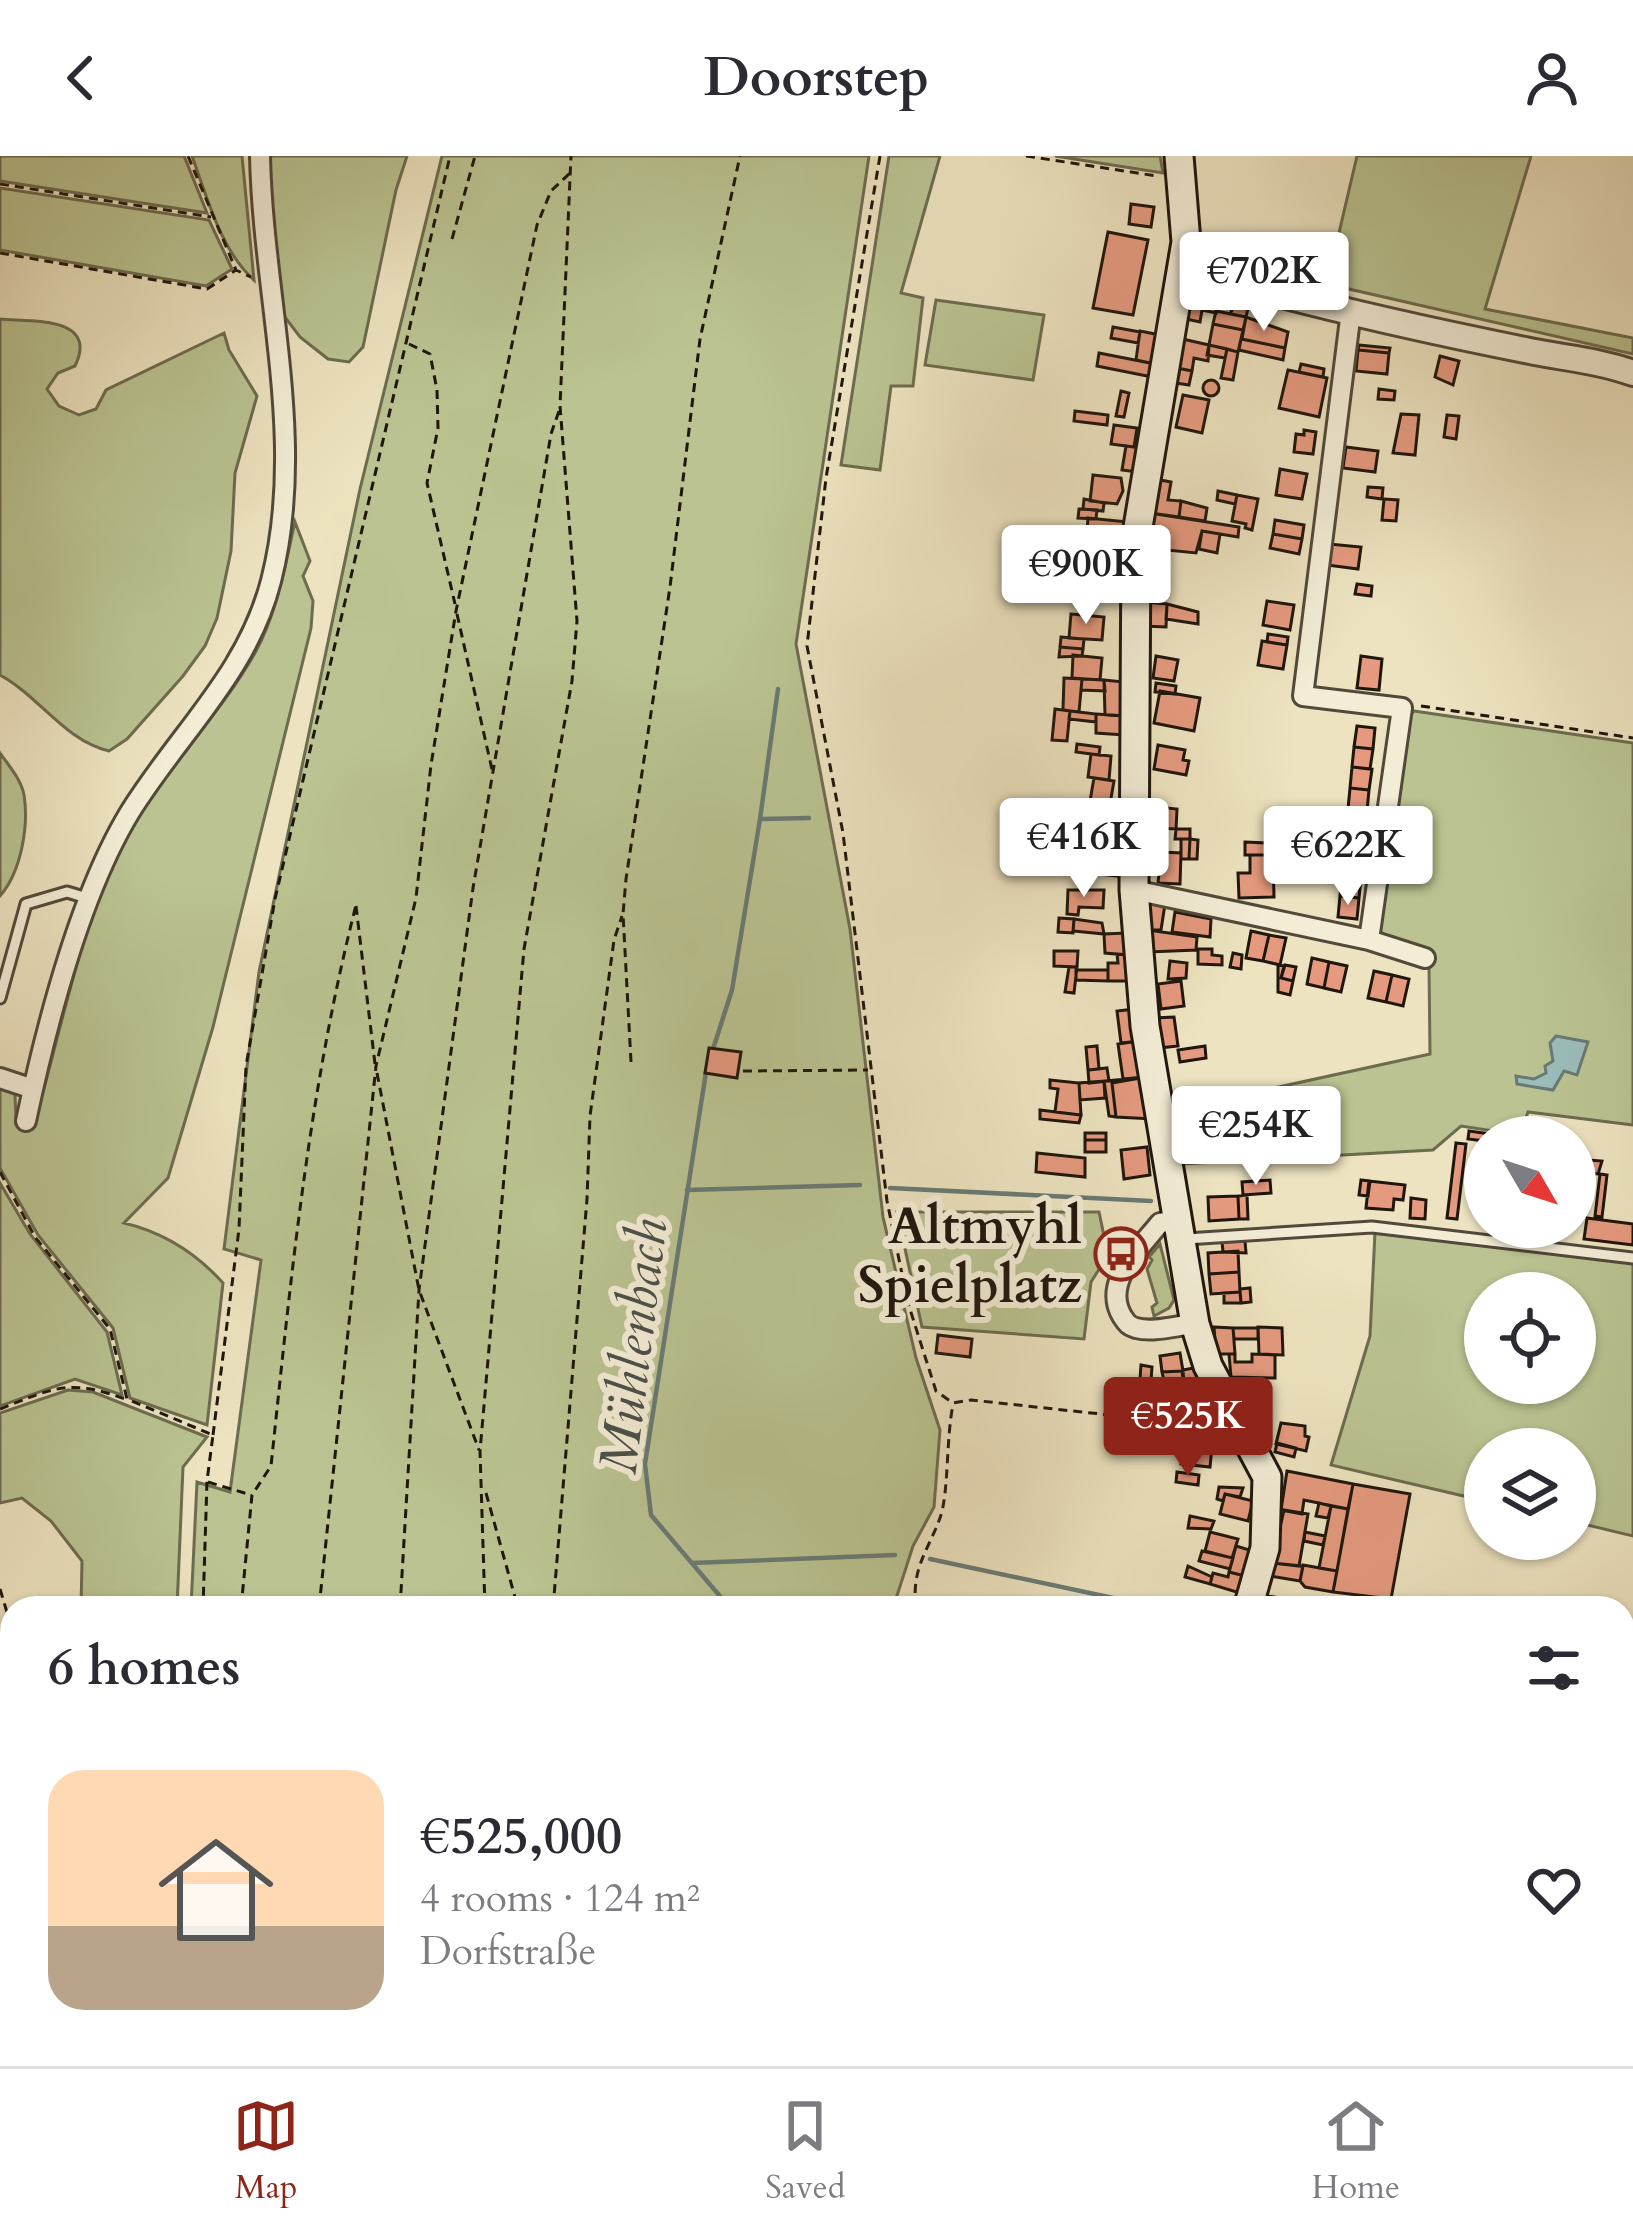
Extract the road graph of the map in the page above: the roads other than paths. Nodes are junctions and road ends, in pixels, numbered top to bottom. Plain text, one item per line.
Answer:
1 (260, 156) edge
2 (1180, 168) edge
3 (1183, 267) junction
4 (1351, 311) junction
5 (1633, 373) edge
6 (1133, 890) junction
7 (87, 898) junction
8 (1369, 940) junction
9 (1425, 958) dead end
10 (0, 998) edge
11 (0, 1078) edge
12 (33, 1089) junction
13 (26, 1121) dead end
14 (1180, 1230) junction
15 (1633, 1258) edge
16 (1195, 1324) junction
17 (1251, 1596) edge

1 - 7 street
2 - 3 main road
3 - 4 street
3 - 6 main road
4 - 5 street
4 - 8 street
6 - 8 street
6 - 14 main road
7 - 10 lane
7 - 12 street
8 - 9 street
11 - 12 street
12 - 13 street
14 - 15 lane
14 - 16 main road
14 - 16 street
16 - 17 main road

